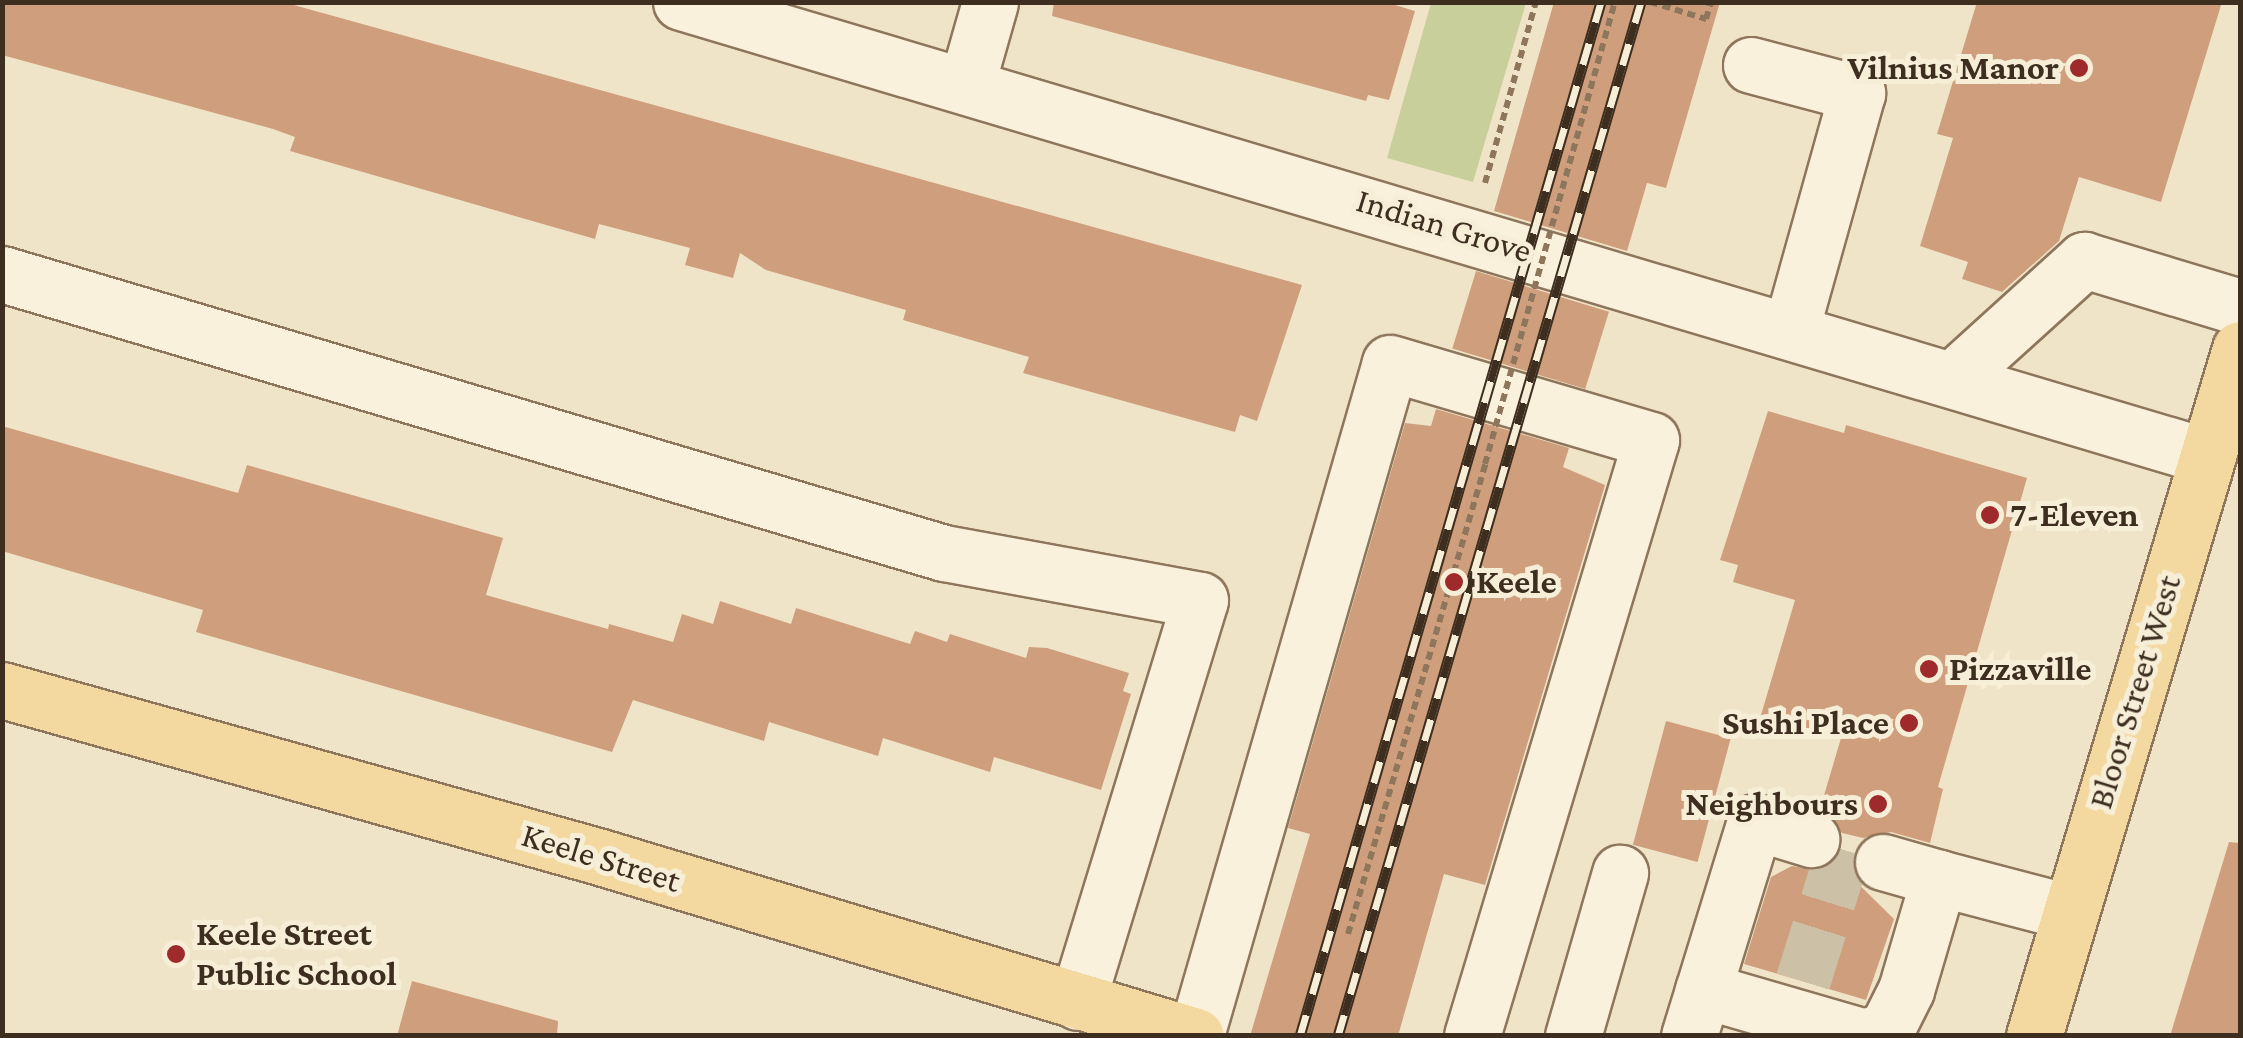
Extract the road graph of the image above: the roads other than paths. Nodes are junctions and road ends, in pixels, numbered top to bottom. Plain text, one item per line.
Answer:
1 (681, 2) edge
2 (990, 2) edge
3 (1751, 64) dead end
4 (967, 84) junction
5 (2, 274) edge
6 (2240, 306) edge
7 (1791, 329) junction
8 (2240, 349) edge
9 (1954, 378) junction
10 (2206, 456) junction
11 (2, 690) edge
12 (1811, 838) dead end
13 (1882, 862) dead end
14 (1620, 873) dead end
15 (1939, 878) junction
16 (2069, 912) junction
17 (1077, 1002) junction
18 (1696, 1013) edge
19 (1196, 1036) edge
20 (1472, 1036) edge
21 (1572, 1036) edge
22 (1864, 1036) edge
23 (2034, 1036) edge

1 - 4 street, Indian Grove
2 - 4 street
3 - 7 street
4 - 7 street, Indian Grove
5 - 17 street
6 - 9 street
7 - 9 street, Indian Grove
8 - 10 main road, Bloor Street West
9 - 10 street, Indian Grove
10 - 16 main road, Bloor Street West
11 - 17 main road, Keele Street
12 - 18 street
13 - 15 street
14 - 21 street
15 - 16 street
15 - 22 street
16 - 23 main road, Bloor Street West
17 - 19 main road, Keele Street
18 - 22 street
19 - 20 street

